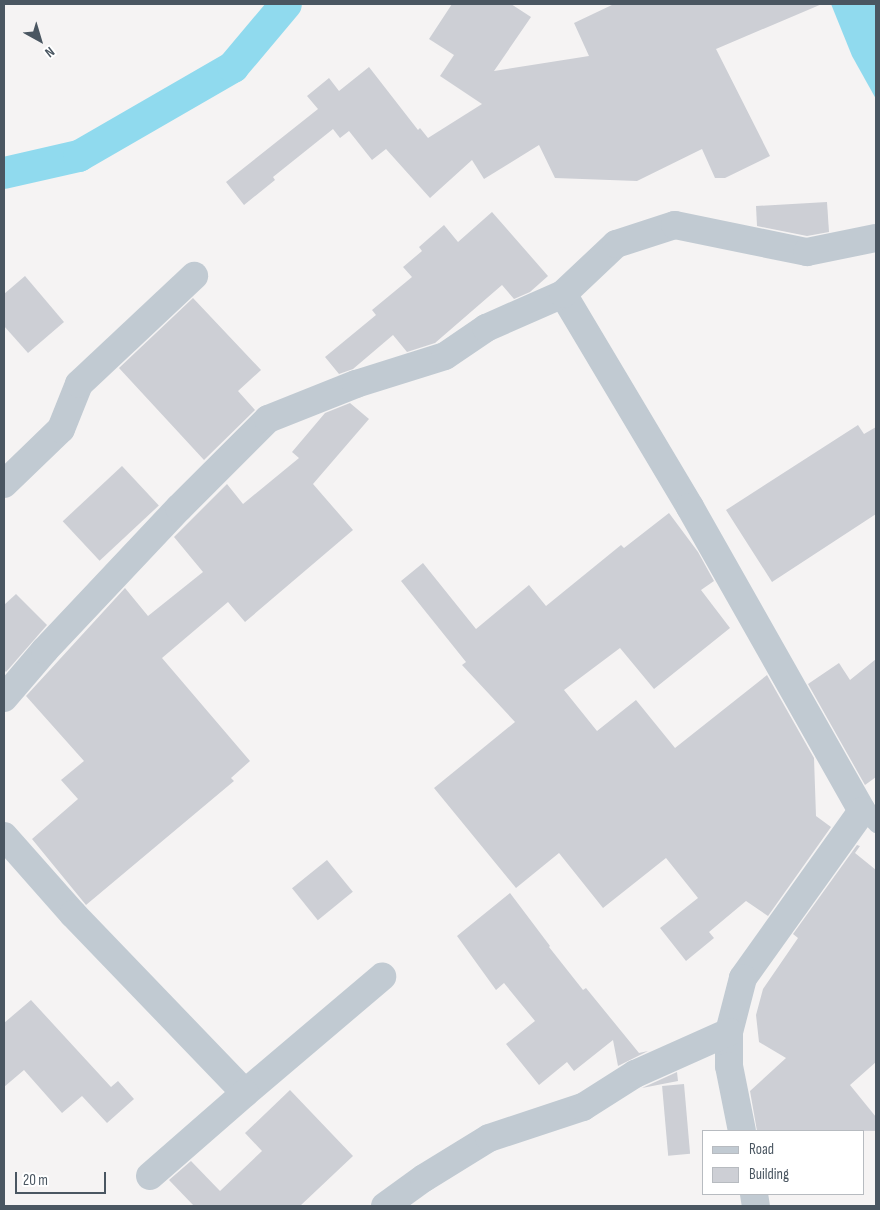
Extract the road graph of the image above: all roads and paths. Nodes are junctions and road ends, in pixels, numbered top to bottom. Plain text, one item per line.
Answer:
1 (876, 238) edge
2 (194, 276) dead end
3 (563, 294) junction
4 (4, 484) edge
5 (4, 698) edge
6 (869, 818) edge
7 (4, 836) edge
8 (382, 977) dead end
9 (729, 1032) junction
10 (245, 1093) junction
11 (742, 1130) edge
12 (150, 1176) dead end
13 (386, 1206) edge

1 - 3 street
2 - 4 street
3 - 5 street
3 - 6 street
6 - 9 street
7 - 10 street
8 - 10 street
9 - 11 street
9 - 13 street
10 - 12 street

